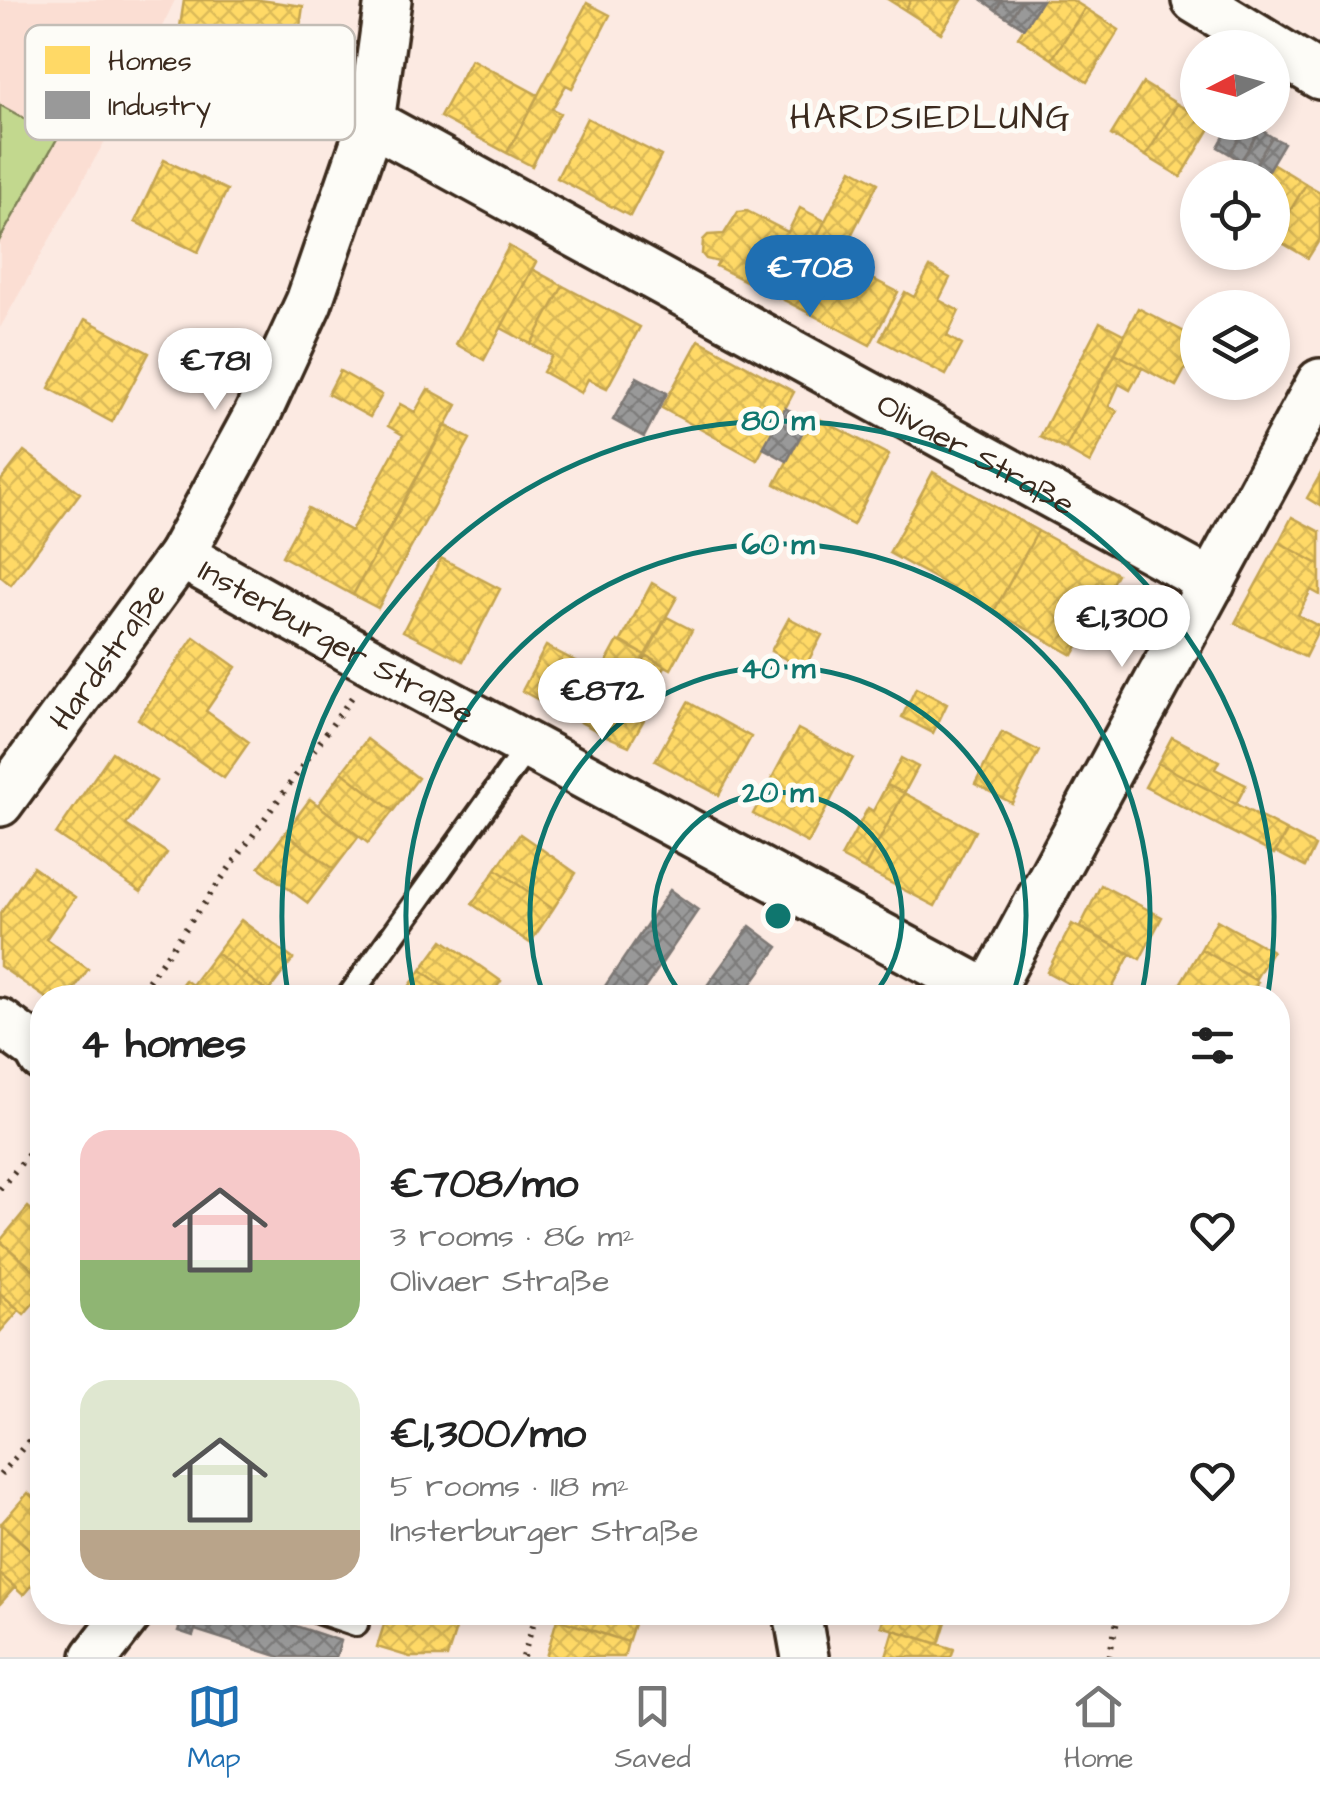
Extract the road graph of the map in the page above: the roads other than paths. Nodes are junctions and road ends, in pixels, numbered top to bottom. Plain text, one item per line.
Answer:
1 (388, 0) edge
2 (1194, 0) edge
3 (1320, 76) edge
4 (371, 122) junction
5 (1320, 382) edge
6 (181, 554) junction
7 (1212, 583) junction
8 (528, 746) junction
9 (0, 802) edge
10 (357, 985) edge
11 (969, 985) edge
12 (992, 985) edge
13 (0, 1022) edge
14 (30, 1044) edge
15 (120, 1625) edge
16 (800, 1625) edge
17 (95, 1657) edge
18 (805, 1657) edge

1 - 4 street, Hardstraße
2 - 3 street
4 - 6 street, Hardstraße
4 - 7 street, Olivaer Straße
5 - 7 street, Insterburger Straße
6 - 8 street, Insterburger Straße
6 - 9 street, Hardstraße
7 - 12 street, Insterburger Straße
8 - 10 lane
8 - 11 street, Insterburger Straße
13 - 14 street
15 - 17 street
16 - 18 street

